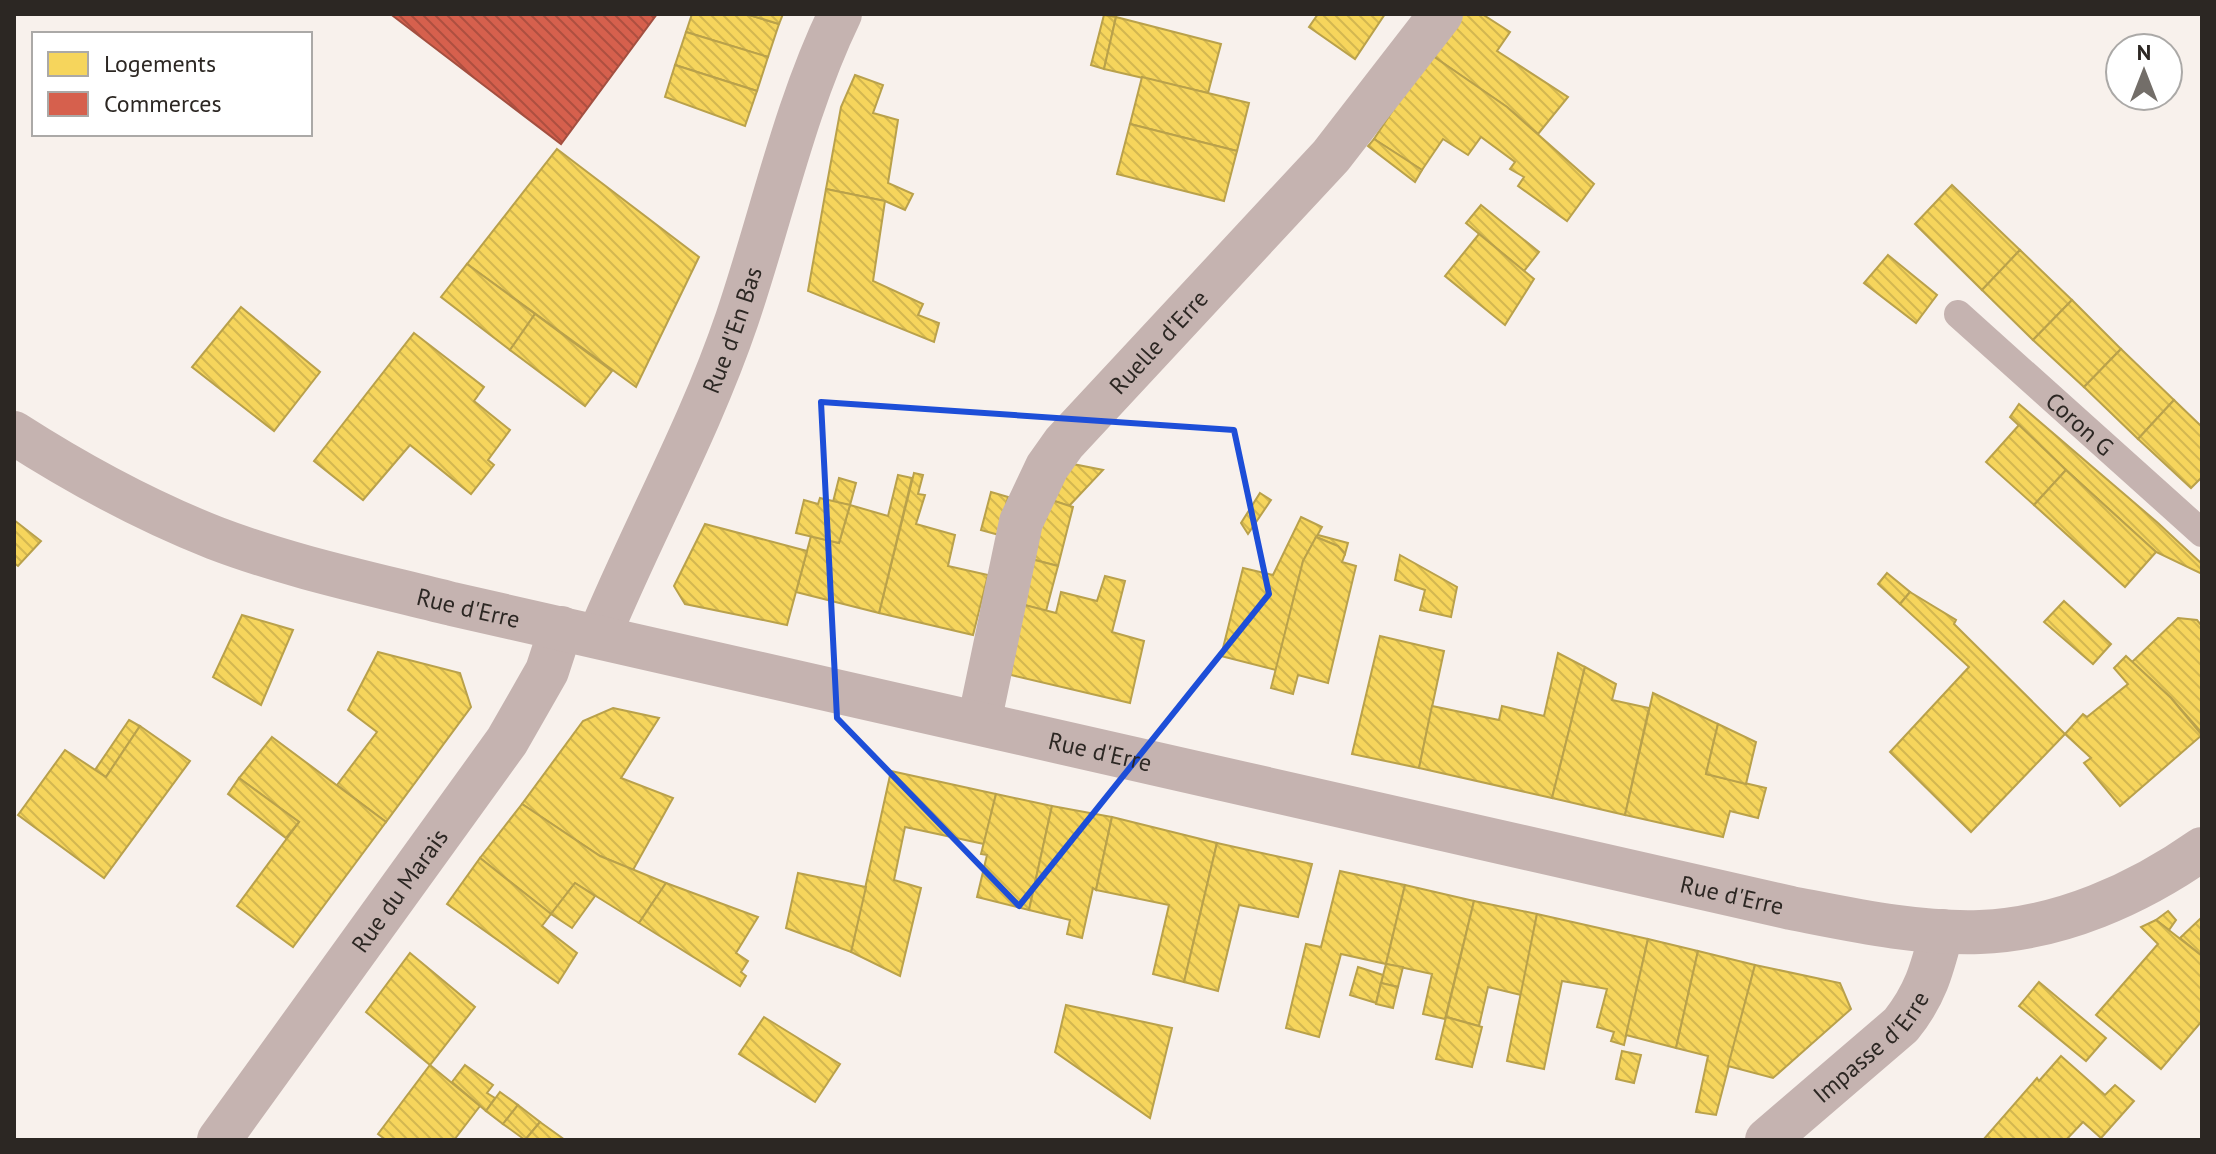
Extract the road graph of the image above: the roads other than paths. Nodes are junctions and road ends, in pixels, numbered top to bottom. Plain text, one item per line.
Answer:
1 (840, 14) edge
2 (1441, 14) edge
3 (1958, 314) dead end
4 (14, 433) edge
5 (2202, 533) edge
6 (580, 632) junction
7 (979, 723) junction
8 (2202, 849) edge
9 (1942, 931) junction
10 (219, 1140) edge
11 (1767, 1140) edge

1 - 6 street, Rue d'En Bas
2 - 7 street, Ruelle d'Erre
3 - 5 lane, Coron G
4 - 6 street, Rue d'Erre
6 - 7 street, Rue d'Erre
6 - 10 street, Rue du Marais
7 - 9 street, Rue d'Erre
8 - 9 street, Rue d'Erre
9 - 11 street, Impasse d'Erre

